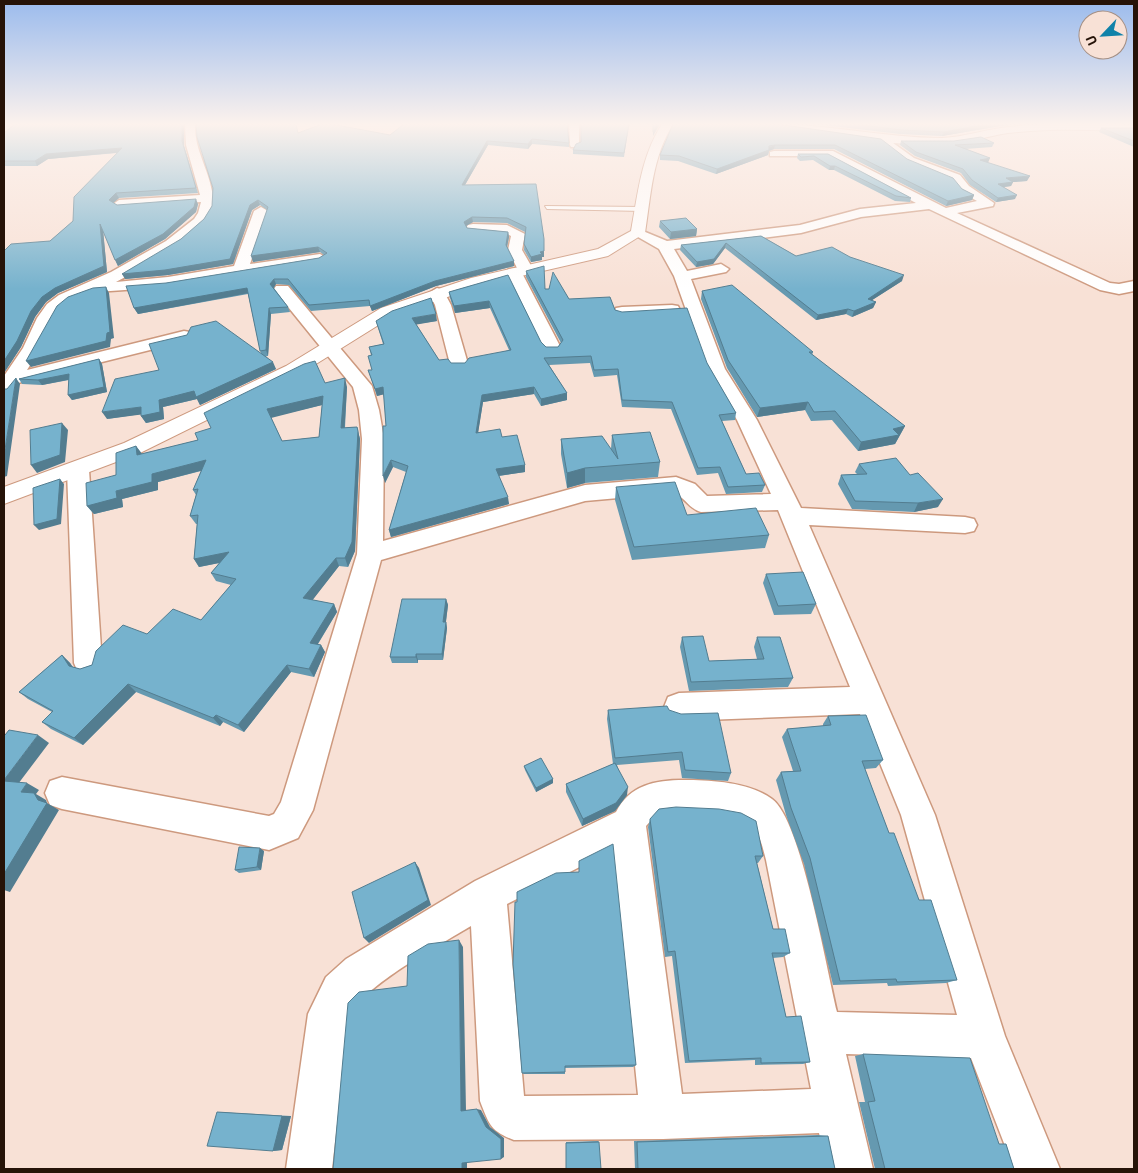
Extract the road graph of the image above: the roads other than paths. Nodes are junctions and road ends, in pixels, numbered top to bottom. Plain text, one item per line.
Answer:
1 (203, 179) edge
2 (644, 179) edge
3 (879, 179) edge
4 (957, 179) edge
5 (206, 198) junction
6 (119, 204) edge
7 (931, 205) junction
8 (547, 207) dead end
9 (261, 211) edge
10 (944, 212) junction
11 (641, 221) junction
12 (473, 228) edge
13 (665, 246) junction
14 (320, 258) edge
15 (721, 268) dead end
16 (240, 270) junction
17 (520, 271) junction
18 (682, 276) junction
19 (1134, 286) edge
20 (89, 289) junction
21 (282, 289) dead end
22 (437, 293) junction
23 (695, 308) junction
24 (622, 312) edge
25 (184, 336) edge
26 (331, 348) junction
27 (552, 348) edge
28 (459, 364) edge
29 (8, 384) edge
30 (78, 470) junction
31 (4, 496) edge
32 (790, 509) junction
33 (965, 525) dead end
34 (370, 554) junction
35 (88, 663) dead end
36 (869, 700) junction
37 (679, 707) dead end
38 (62, 793) dead end
39 (628, 824) junction
40 (488, 894) junction
41 (822, 1032) junction
42 (984, 1038) junction
43 (837, 1110) junction
44 (663, 1117) junction
45 (309, 1169) edge
46 (850, 1169) edge
47 (1037, 1169) edge

1 - 5 street
2 - 11 street
3 - 7 street
4 - 10 street
5 - 6 street
5 - 20 street
7 - 10 street
7 - 13 street
8 - 11 lane
9 - 16 street
10 - 19 street
11 - 13 street
11 - 17 street
12 - 17 street
13 - 18 street
14 - 16 street
15 - 18 street
16 - 20 street
17 - 22 street
17 - 27 street
18 - 23 street
20 - 29 street
21 - 26 street
22 - 26 street
22 - 28 street
23 - 24 street
23 - 32 street
25 - 29 street
26 - 30 street
26 - 34 street
30 - 31 street
30 - 35 street
32 - 33 street
32 - 34 street
32 - 36 street
34 - 38 street
36 - 37 street
36 - 42 street
39 - 40 street
39 - 41 street
39 - 44 street
40 - 44 street
40 - 45 street
41 - 42 street
41 - 43 street
42 - 47 street
43 - 44 street
43 - 46 street

